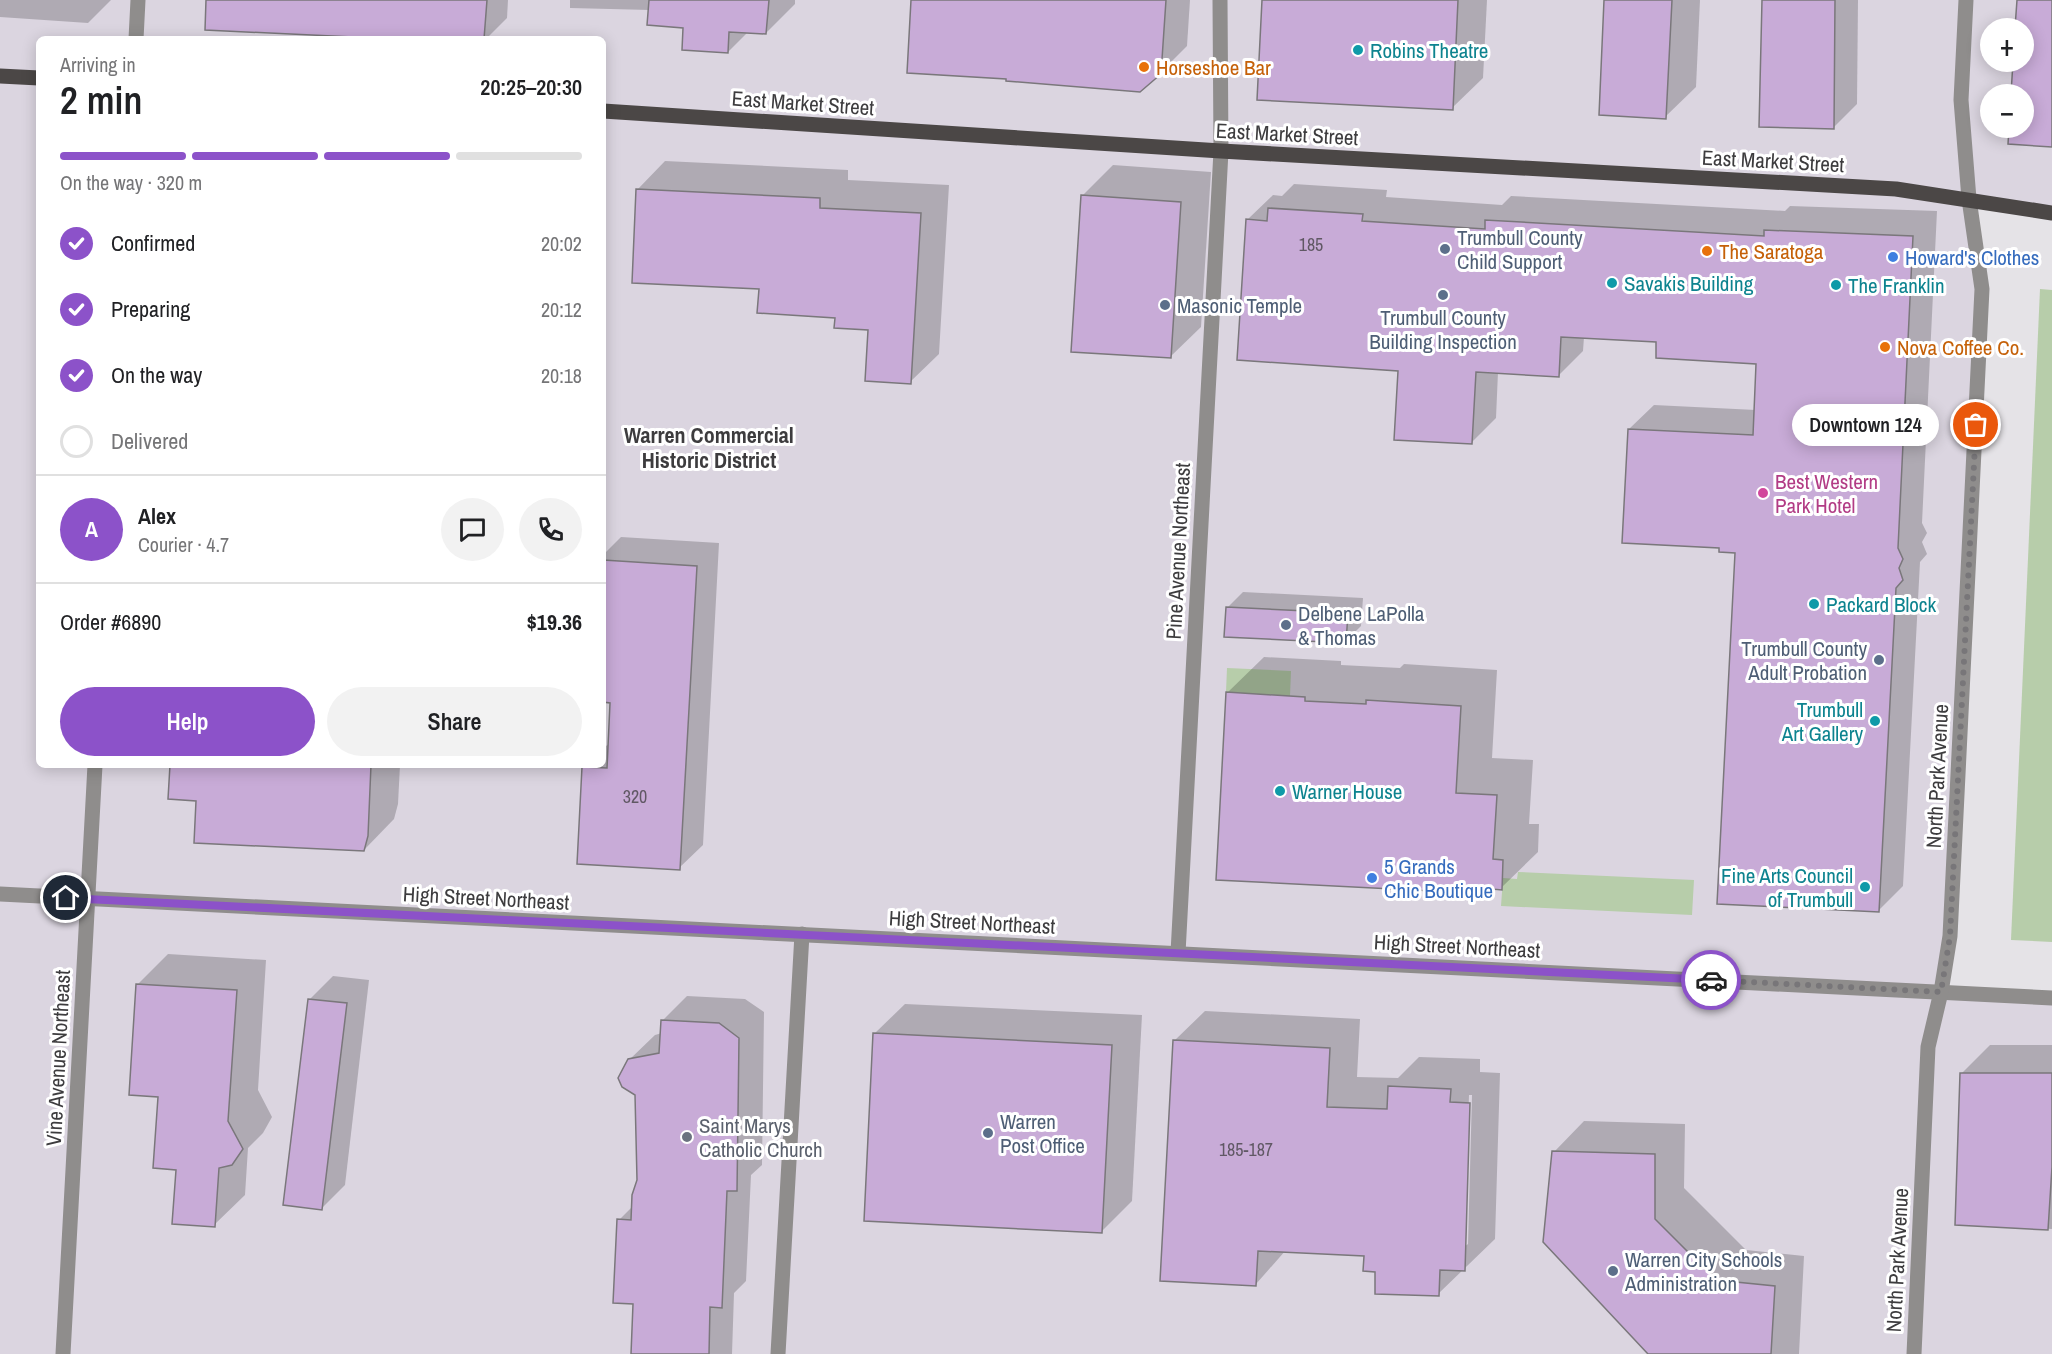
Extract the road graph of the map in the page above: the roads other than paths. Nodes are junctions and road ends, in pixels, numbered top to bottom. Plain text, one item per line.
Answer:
1 (138, 0) edge
2 (1220, 0) edge
3 (1966, 0) edge
4 (136, 36) edge
5 (0, 76) edge
6 (36, 78) edge
7 (606, 111) edge
8 (1221, 151) junction
9 (1969, 199) junction
10 (2052, 213) edge
11 (95, 768) edge
12 (0, 894) edge
13 (88, 899) junction
14 (802, 934) junction
15 (1178, 953) junction
16 (1941, 992) junction
17 (2052, 998) edge
18 (63, 1354) edge
19 (778, 1354) edge
20 (1914, 1354) edge

1 - 4 street
2 - 8 street, Pine Avenue Northeast
3 - 9 street, North Park Avenue
5 - 6 main road
7 - 8 main road, East Market Street
8 - 9 main road, East Market Street
8 - 15 street, Pine Avenue Northeast
9 - 10 main road, East Market Street
9 - 16 street, North Park Avenue
11 - 13 street, Vine Avenue Northeast
12 - 13 street, High Street Northeast
13 - 14 street, High Street Northeast
13 - 18 street, Vine Avenue Northeast
14 - 15 street, High Street Northeast
14 - 19 street
15 - 16 street, High Street Northeast
16 - 17 street, High Street Northeast
16 - 20 street, North Park Avenue

